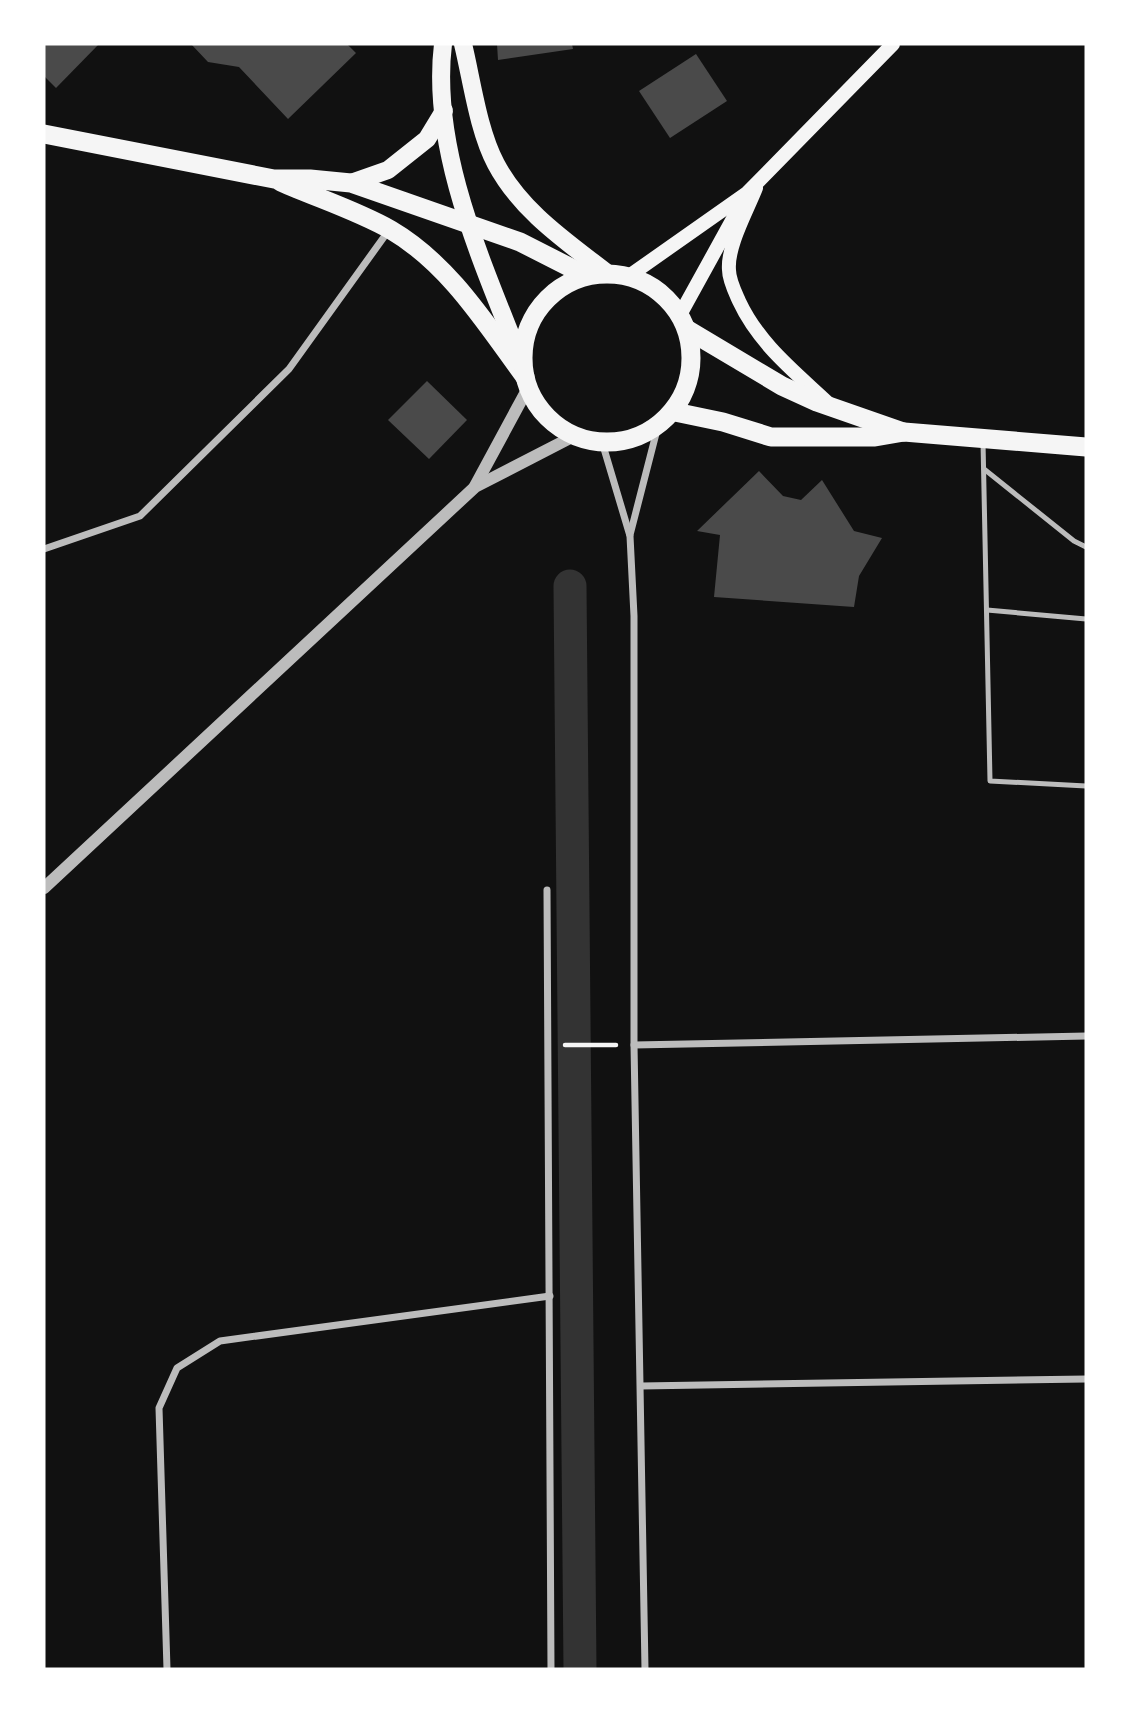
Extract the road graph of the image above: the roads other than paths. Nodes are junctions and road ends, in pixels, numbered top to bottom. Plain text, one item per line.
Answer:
1 (443, 44) edge
2 (463, 44) edge
3 (893, 44) edge
4 (444, 111) junction
5 (44, 134) edge
6 (274, 179) junction
7 (759, 181) junction
8 (351, 183) junction
9 (747, 193) junction
10 (467, 222) junction
11 (390, 229) junction
12 (607, 273) junction
13 (585, 275) junction
14 (629, 276) junction
15 (685, 322) junction
16 (526, 377) junction
17 (832, 406) junction
18 (675, 412) junction
19 (658, 426) junction
20 (904, 432) junction
21 (574, 436) junction
22 (983, 440) junction
23 (603, 442) junction
24 (1086, 447) edge
25 (984, 469) junction
26 (475, 487) junction
27 (630, 536) junction
28 (1086, 547) edge
29 (44, 549) edge
30 (987, 610) junction
31 (1086, 619) edge
32 (1086, 786) edge
33 (44, 888) edge
34 (547, 890) dead end
35 (1086, 1036) edge
36 (634, 1045) junction
37 (550, 1296) junction
38 (1086, 1379) edge
39 (641, 1386) junction
40 (167, 1669) edge
41 (551, 1669) edge
42 (645, 1669) edge

1 - 4 main road
2 - 12 main road
3 - 7 main road
4 - 8 main road
4 - 10 main road
5 - 6 highway
6 - 8 highway
6 - 11 highway
7 - 9 main road
7 - 17 main road
8 - 10 highway
9 - 14 main road
9 - 15 main road
10 - 13 highway
10 - 16 main road
11 - 16 highway
11 - 29 street
12 - 13 highway
12 - 14 highway
13 - 16 highway
14 - 15 highway
15 - 17 highway
15 - 18 highway
16 - 21 highway
16 - 26 street
17 - 20 highway
18 - 19 highway
18 - 20 highway
19 - 23 highway
19 - 27 street
20 - 22 highway
21 - 23 highway
21 - 26 street
22 - 24 highway
22 - 25 lane
23 - 27 street
25 - 28 lane
25 - 30 lane
26 - 33 street
27 - 36 street
30 - 31 lane
30 - 32 lane
34 - 37 street
35 - 36 street
36 - 39 street
37 - 40 street
37 - 41 street
38 - 39 street
39 - 42 street

